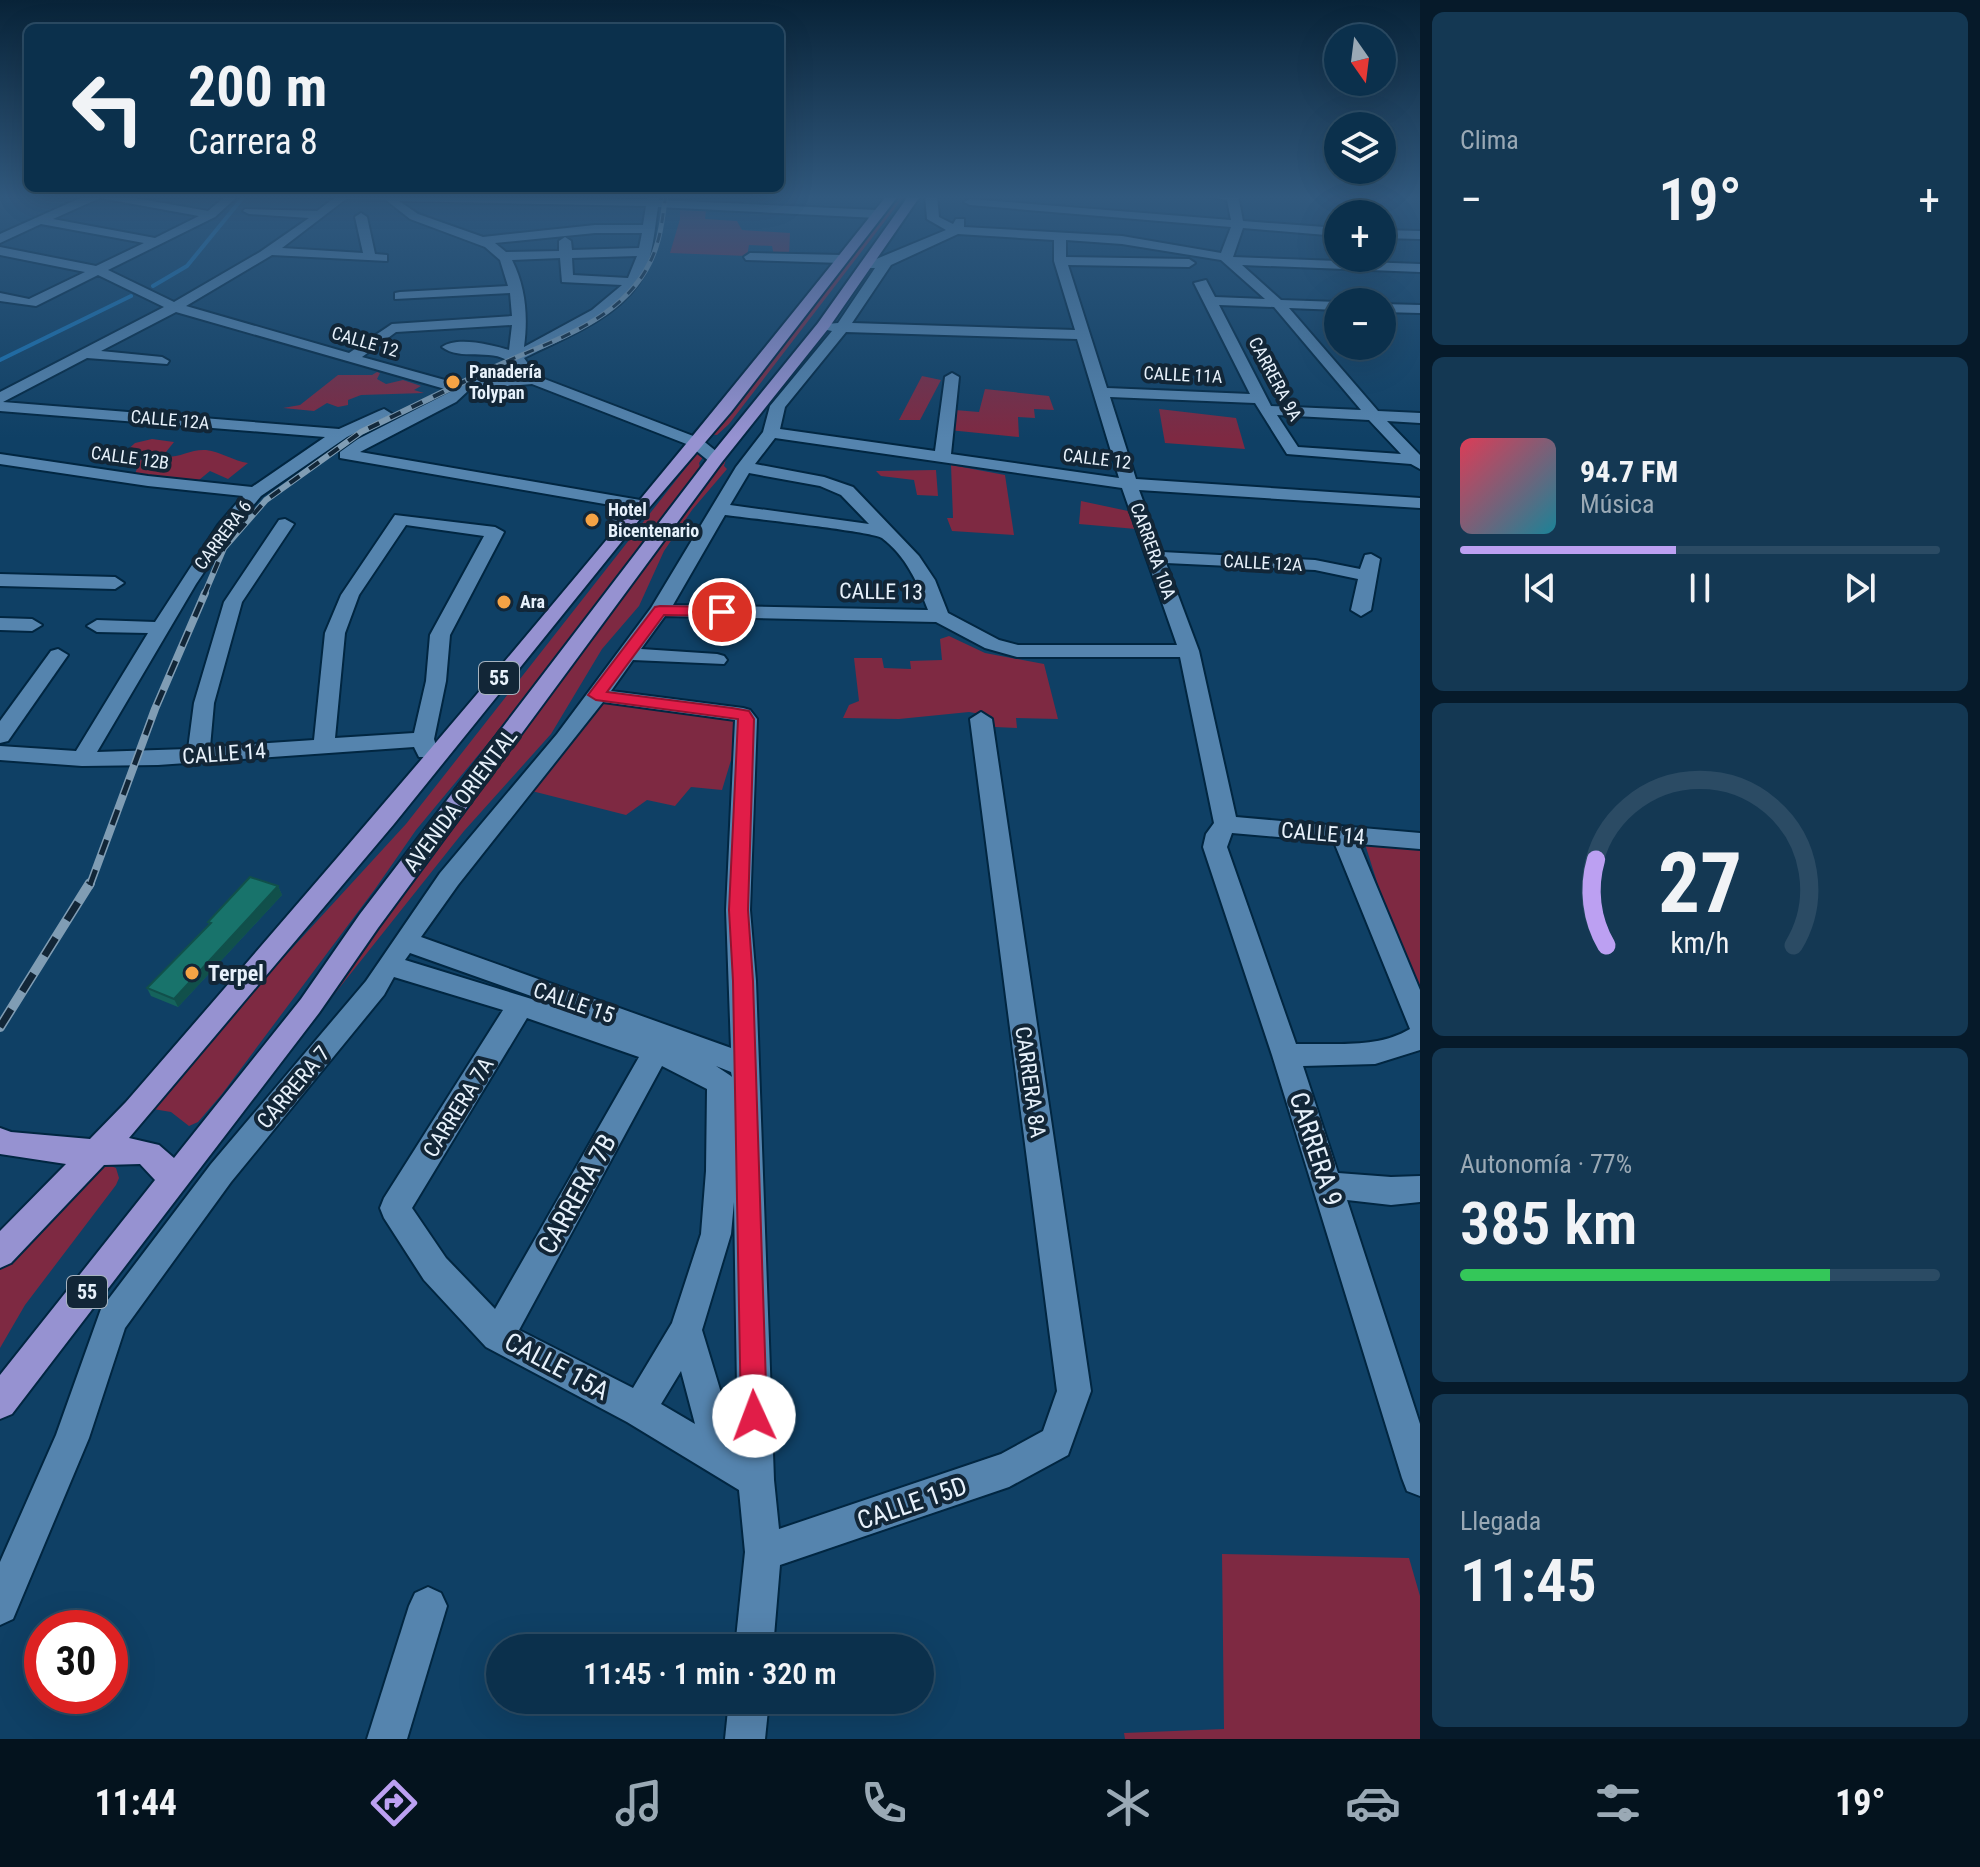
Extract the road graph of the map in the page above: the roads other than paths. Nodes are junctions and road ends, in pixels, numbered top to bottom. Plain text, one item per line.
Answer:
1 (88, 276) edge
2 (110, 276) edge
3 (226, 276) edge
4 (512, 276) edge
5 (567, 276) edge
6 (635, 276) edge
7 (829, 276) edge
8 (868, 276) edge
9 (1065, 276) edge
10 (1247, 276) edge
11 (633, 282) junction
12 (1201, 283) dead end
13 (516, 289) junction
14 (400, 296) dead end
15 (0, 297) edge
16 (15, 300) junction
17 (1211, 301) junction
18 (1278, 304) junction
19 (0, 306) edge
20 (1324, 306) edge
21 (174, 307) junction
22 (1396, 308) edge
23 (1420, 309) edge
24 (521, 320) junction
25 (832, 327) junction
26 (1085, 335) junction
27 (449, 347) dead end
28 (82, 353) junction
29 (515, 357) junction
30 (350, 359) junction
31 (162, 361) dead end
32 (952, 377) dead end
33 (534, 379) junction
34 (446, 387) junction
35 (1101, 392) junction
36 (0, 398) edge
37 (1264, 404) junction
38 (0, 406) edge
39 (1373, 415) junction
40 (1420, 418) edge
41 (771, 433) junction
42 (341, 434) junction
43 (695, 442) junction
44 (0, 459) edge
45 (716, 459) junction
46 (942, 459) junction
47 (1419, 461) edge
48 (744, 467) junction
49 (1129, 484) junction
50 (255, 492) junction
51 (1420, 503) edge
52 (719, 509) junction
53 (285, 524) dead end
54 (625, 526) junction
55 (888, 532) junction
56 (1157, 557) junction
57 (0, 580) edge
58 (115, 583) dead end
59 (660, 610) junction
60 (1361, 610) dead end
61 (940, 616) junction
62 (0, 624) edge
63 (32, 625) dead end
64 (97, 626) dead end
65 (159, 628) junction
66 (1189, 651) junction
67 (30, 654) dead end
68 (628, 654) junction
69 (717, 660) dead end
70 (596, 695) junction
71 (981, 719) dead end
72 (0, 736) edge
73 (423, 739) junction
74 (324, 745) junction
75 (0, 753) edge
76 (198, 756) junction
77 (82, 759) junction
78 (430, 762) junction
79 (1226, 824) junction
80 (1343, 834) junction
81 (1420, 841) edge
82 (404, 941) junction
83 (388, 965) junction
84 (521, 1005) junction
85 (1420, 1022) edge
86 (1420, 1036) edge
87 (655, 1053) junction
88 (1286, 1055) junction
89 (730, 1071) junction
90 (0, 1141) edge
91 (96, 1153) junction
92 (173, 1183) junction
93 (1327, 1185) junction
94 (1420, 1189) edge
95 (395, 1208) joint
96 (172, 1236) junction
97 (0, 1253) edge
98 (686, 1330) junction
99 (498, 1336) junction
100 (0, 1402) edge
101 (639, 1410) junction
102 (1056, 1443) joint
103 (722, 1459) junction
104 (1420, 1478) edge
105 (756, 1480) junction
106 (763, 1552) junction
107 (0, 1606) edge
108 (428, 1606) dead end
109 (755, 1634) edge
110 (748, 1714) edge
111 (387, 1739) edge
112 (745, 1739) edge

1 - 16 street
2 - 21 street, CALLE 12
3 - 21 street
4 - 13 street
5 - 11 street
6 - 11 street
7 - 43 main road, AVENIDA ORIENTAL / 55
8 - 25 main road, AVENIDA ORIENTAL / 55
9 - 26 street, CARRERA 10A
10 - 18 street
11 - 29 street
12 - 17 street, CARRERA 9A
13 - 14 street
13 - 24 street
15 - 16 street
16 - 19 street
17 - 18 street
17 - 37 street, CARRERA 9A
18 - 20 street
18 - 39 street
21 - 28 street
21 - 30 street, CALLE 12
22 - 23 street
24 - 29 street
24 - 30 street
25 - 26 street
25 - 41 street, AVENIDA ORIENTAL
25 - 45 main road, AVENIDA ORIENTAL / 55
26 - 35 street, CARRERA 10A
27 - 29 street
28 - 31 street
28 - 36 street
29 - 33 street
30 - 34 street, CALLE 12
32 - 46 street
33 - 34 street, CARRERA 6
33 - 43 street
34 - 42 street, CARRERA 6
34 - 54 street
35 - 37 street, CALLE 11A
35 - 49 street, CARRERA 10A
37 - 39 street, CALLE 11A
37 - 47 street, CARRERA 9A
38 - 42 street, CALLE 12A
39 - 40 street, CALLE 11A
39 - 47 street
41 - 46 street, CALLE 12
41 - 48 street, AVENIDA ORIENTAL
42 - 50 street, CARRERA 6
43 - 45 street
43 - 54 main road, AVENIDA ORIENTAL / 55
44 - 50 street, CALLE 12B
45 - 92 main road, AVENIDA ORIENTAL / 55
46 - 49 street, CALLE 12
48 - 52 street, AVENIDA ORIENTAL
48 - 55 street
49 - 51 street, CALLE 12
49 - 56 street, CARRERA 10A
50 - 65 street, CARRERA 6
52 - 55 street
52 - 59 street, AVENIDA ORIENTAL
53 - 76 street
54 - 78 main road, AVENIDA ORIENTAL / 55
55 - 61 street
56 - 60 street, CALLE 12A
56 - 66 street, CARRERA 10A
57 - 58 street
59 - 61 street, CALLE 13
59 - 68 street, CARRERA 7
61 - 66 street, CALLE 13
62 - 63 street
64 - 65 street
65 - 77 street, CARRERA 6
66 - 79 street, CARRERA 10A
67 - 72 street
68 - 69 street
68 - 70 street, CARRERA 7
70 - 82 street, CARRERA 7
70 - 89 street
71 - 102 street, CARRERA 8A
73 - 74 street, CALLE 14
73 - 74 street
73 - 78 street
74 - 76 street, CALLE 14
75 - 77 street, CALLE 14
76 - 77 street, CALLE 14
78 - 91 main road, AVENIDA ORIENTAL / 55
79 - 80 street, CALLE 14
79 - 88 street, CARRERA 9
80 - 81 street, CALLE 14
80 - 85 street
82 - 83 street, CARRERA 7
82 - 89 street, CALLE 15
83 - 84 street, CALLE 15
83 - 96 street, CARRERA 7
84 - 87 street, CALLE 15
84 - 95 street, CARRERA 7A
86 - 88 street
87 - 89 street, CALLE 15
87 - 99 street, CARRERA 7B
88 - 93 street, CARRERA 9
89 - 98 street
89 - 105 street
90 - 91 main road
91 - 92 main road
91 - 97 main road, AVENIDA ORIENTAL / 55
92 - 96 street
92 - 100 main road, AVENIDA ORIENTAL / 55
93 - 94 street
93 - 104 street, CARRERA 9
95 - 99 street, CALLE 15A
96 - 107 street, CARRERA 7
98 - 101 street
98 - 103 street
99 - 101 street, CALLE 15A
101 - 103 street, CALLE 15A
102 - 106 street, CALLE 15D
103 - 105 street, CALLE 15A
105 - 106 street
106 - 109 street
108 - 111 street
110 - 112 street

